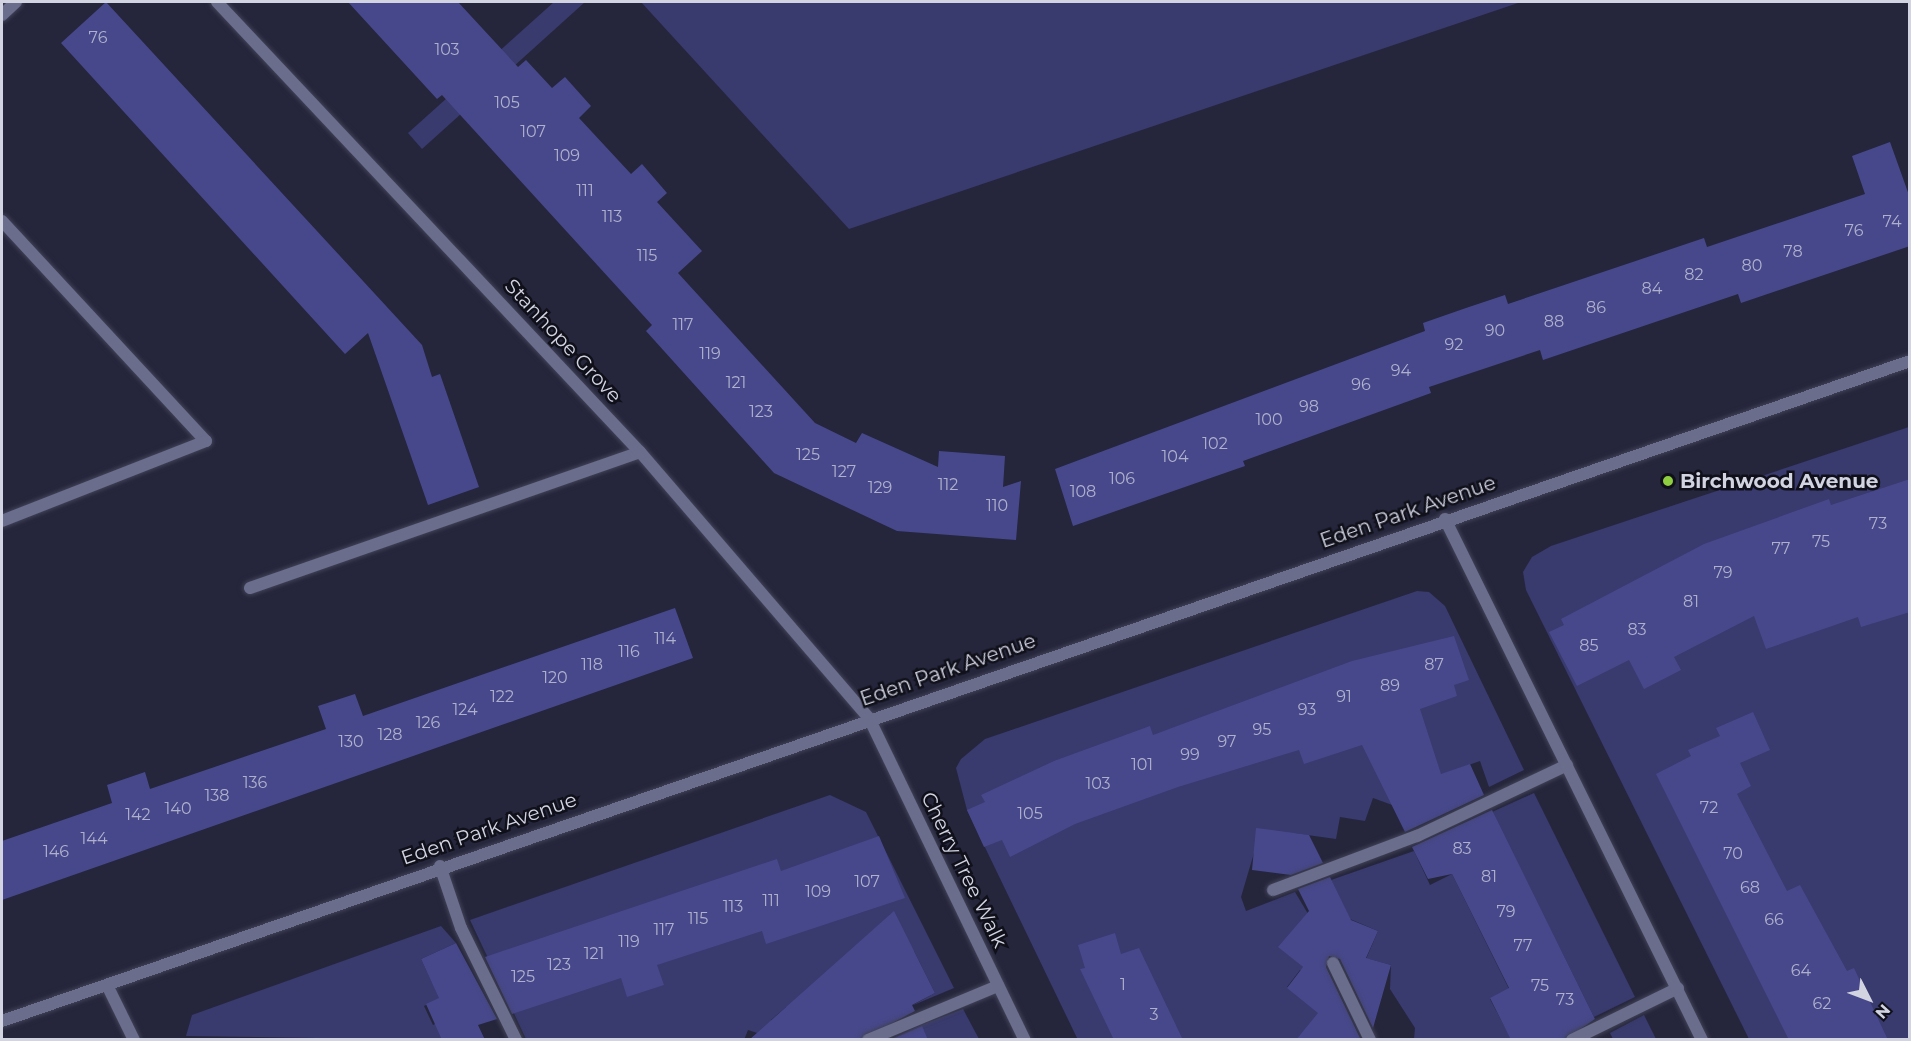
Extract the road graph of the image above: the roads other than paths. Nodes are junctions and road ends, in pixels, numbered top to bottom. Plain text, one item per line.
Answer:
1 (15, 2) edge
2 (217, 2) edge
3 (2, 15) edge
4 (2, 221) edge
5 (1910, 361) edge
6 (640, 452) junction
7 (1445, 519) junction
8 (2, 521) edge
9 (250, 588) dead end
10 (869, 718) junction
11 (1567, 765) junction
12 (440, 866) junction
13 (1273, 890) dead end
14 (1333, 963) dead end
15 (107, 985) junction
16 (998, 986) junction
17 (1678, 988) junction
18 (2, 1021) edge
19 (134, 1040) edge
20 (516, 1040) edge
21 (868, 1040) edge
22 (1025, 1040) edge
23 (1370, 1040) edge
24 (1572, 1040) edge
25 (1702, 1040) edge

1 - 3 street
2 - 6 street, Stanhope Grove
4 - 8 street
5 - 7 street, Eden Park Avenue
6 - 9 street
6 - 10 street, Stanhope Grove
7 - 10 street, Eden Park Avenue
7 - 11 street
10 - 12 street, Eden Park Avenue
10 - 16 street, Cherry Tree Walk
11 - 13 street
11 - 17 street
12 - 15 street, Eden Park Avenue
12 - 20 street
14 - 23 street
15 - 18 street, Eden Park Avenue
15 - 19 street
16 - 21 street
16 - 22 street, Cherry Tree Walk
17 - 24 street
17 - 25 street

